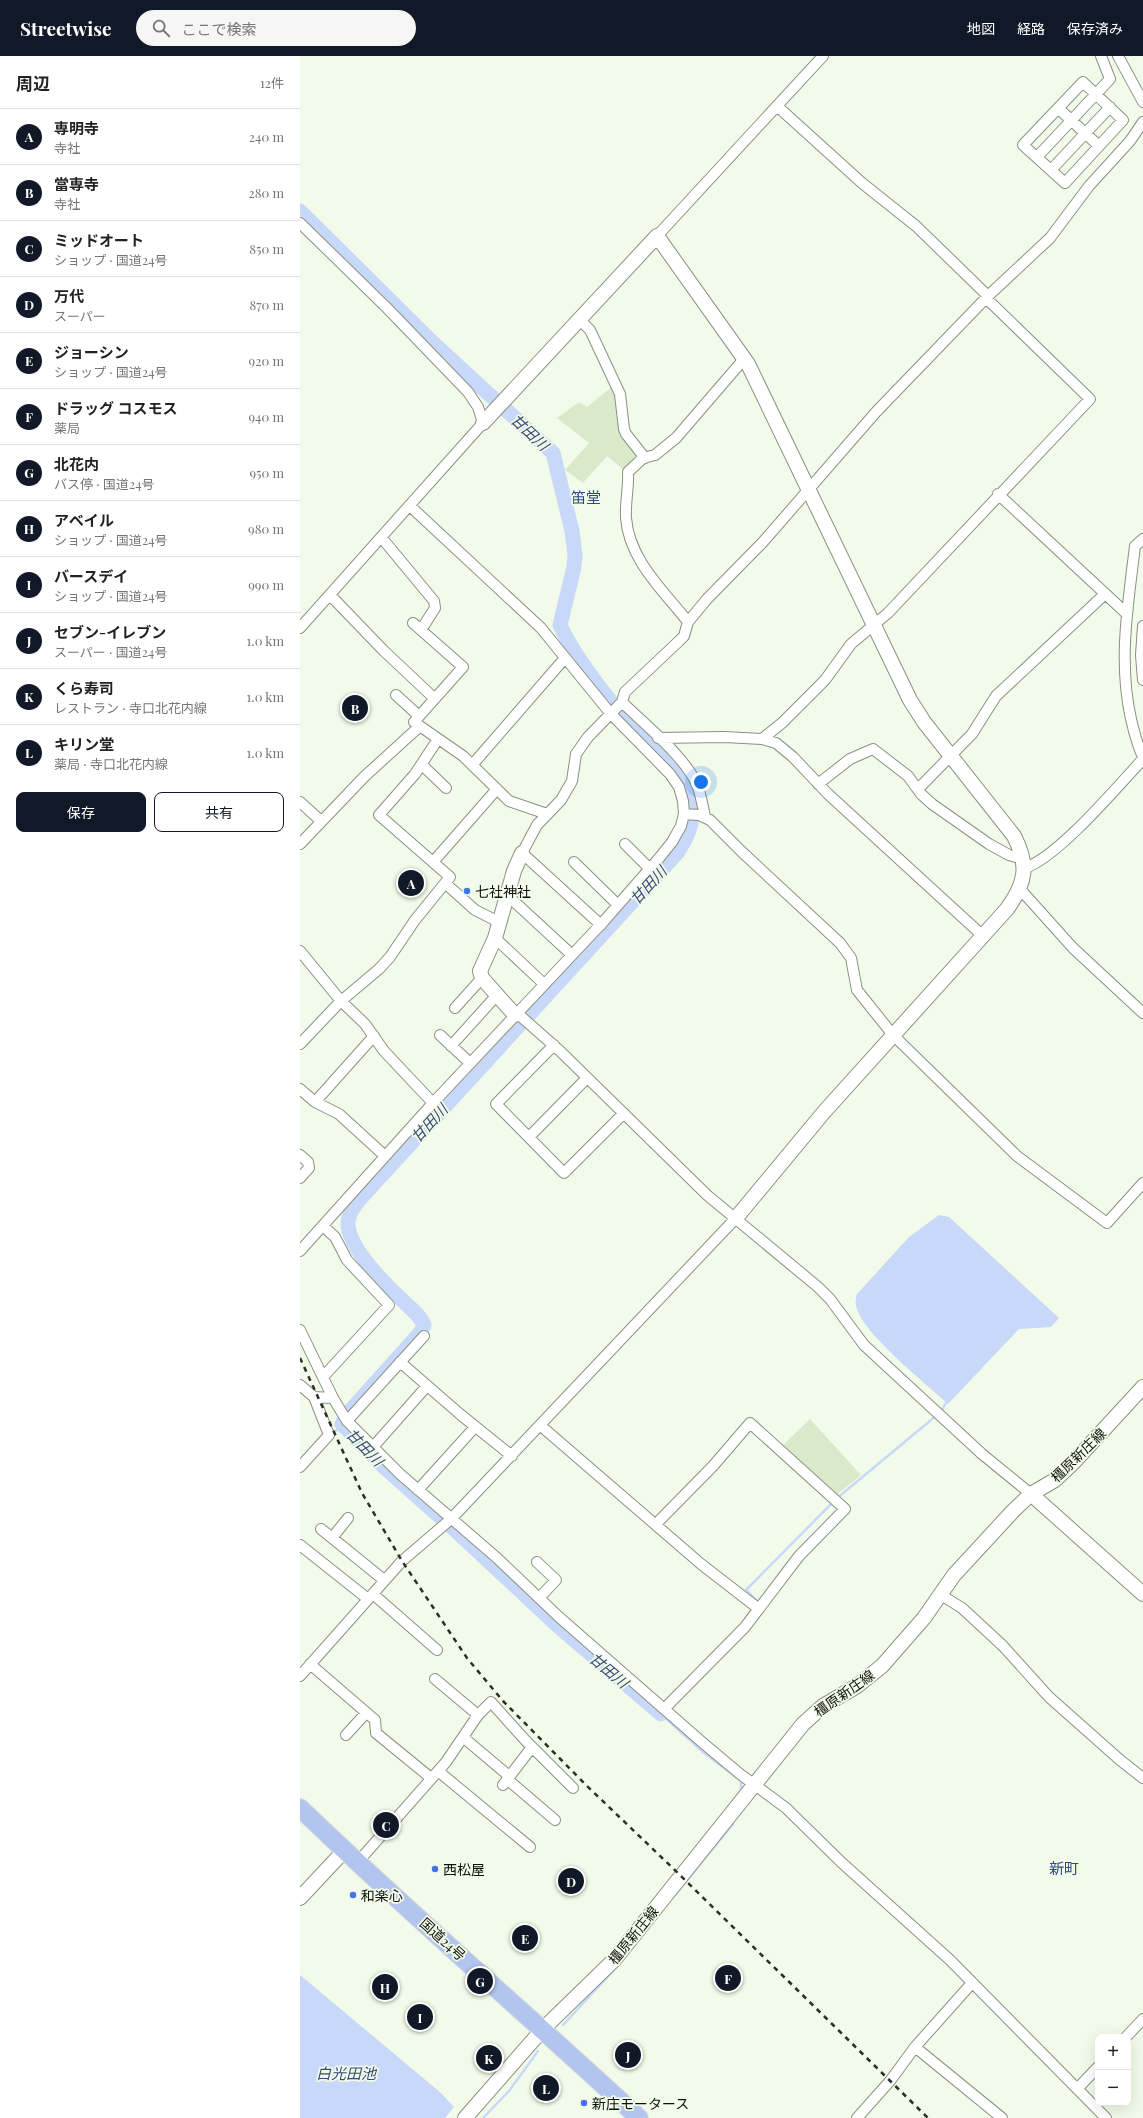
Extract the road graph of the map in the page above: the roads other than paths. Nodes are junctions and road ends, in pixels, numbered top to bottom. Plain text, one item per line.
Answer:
1 (823, 56) edge
2 (1101, 56) edge
3 (1118, 56) edge
4 (1097, 94) junction
5 (1143, 102) edge
6 (777, 106) junction
7 (1110, 107) junction
8 (1058, 108) junction
9 (1072, 121) junction
10 (1143, 122) edge
11 (1085, 134) junction
12 (1099, 146) junction
13 (1037, 157) junction
14 (1051, 170) junction
15 (300, 223) edge
16 (657, 236) junction
17 (987, 297) junction
18 (579, 319) junction
19 (744, 359) junction
20 (483, 424) junction
21 (645, 458) junction
22 (808, 490) junction
23 (998, 494) junction
24 (410, 506) junction
25 (381, 538) junction
26 (1143, 539) edge
27 (1105, 594) junction
28 (330, 595) junction
29 (1127, 614) junction
30 (688, 622) junction
31 (301, 625) edge
32 (1143, 626) edge
33 (873, 627) junction
34 (566, 658) junction
35 (1143, 680) edge
36 (396, 695) dead end
37 (434, 698) junction
38 (616, 708) junction
39 (419, 716) junction
40 (420, 726) junction
41 (658, 738) junction
42 (438, 739) junction
43 (762, 739) junction
44 (951, 756) junction
45 (1143, 758) edge
46 (473, 764) junction
47 (422, 765) junction
48 (818, 784) junction
49 (446, 788) dead end
50 (497, 789) junction
51 (918, 789) junction
52 (300, 802) edge
53 (547, 814) junction
54 (686, 814) junction
55 (702, 816) junction
56 (321, 821) junction
57 (300, 844) edge
58 (625, 844) dead end
59 (522, 853) junction
60 (433, 862) junction
61 (574, 862) dead end
62 (1024, 863) junction
63 (650, 869) junction
64 (445, 884) junction
65 (1020, 889) junction
66 (507, 895) junction
67 (618, 905) junction
68 (499, 922) junction
69 (601, 925) junction
70 (983, 936) junction
71 (495, 938) junction
72 (300, 951) edge
73 (572, 955) junction
74 (482, 978) junction
75 (544, 984) junction
76 (497, 995) junction
77 (341, 1001) junction
78 (455, 1008) dead end
79 (1143, 1012) edge
80 (517, 1014) junction
81 (893, 1035) junction
82 (374, 1036) junction
83 (440, 1036) dead end
84 (300, 1044) edge
85 (554, 1045) junction
86 (451, 1046) junction
87 (470, 1063) junction
88 (587, 1078) junction
89 (300, 1089) edge
90 (315, 1102) junction
91 (434, 1102) junction
92 (623, 1114) junction
93 (529, 1137) junction
94 (300, 1155) edge
95 (385, 1156) junction
96 (300, 1178) edge
97 (1143, 1183) edge
98 (736, 1218) junction
99 (323, 1226) junction
100 (300, 1251) edge
101 (300, 1330) edge
102 (424, 1336) dead end
103 (400, 1362) junction
104 (323, 1377) junction
105 (300, 1385) edge
106 (427, 1386) junction
107 (1143, 1387) edge
108 (314, 1397) junction
109 (333, 1398) junction
110 (344, 1417) junction
111 (541, 1426) junction
112 (475, 1427) junction
113 (373, 1447) junction
114 (512, 1456) junction
115 (300, 1467) edge
116 (418, 1490) junction
117 (1031, 1494) junction
118 (348, 1518) dead end
119 (452, 1519) junction
120 (656, 1524) junction
121 (321, 1529) dead end
122 (332, 1538) junction
123 (300, 1545) edge
124 (537, 1562) dead end
125 (384, 1580) junction
126 (1143, 1594) edge
127 (941, 1595) junction
128 (371, 1597) junction
129 (539, 1598) junction
130 (755, 1606) junction
131 (437, 1650) dead end
132 (310, 1664) junction
133 (300, 1676) edge
134 (435, 1679) dead end
135 (664, 1709) junction
136 (366, 1712) junction
137 (478, 1715) junction
138 (346, 1735) dead end
139 (464, 1738) junction
140 (532, 1747) junction
141 (435, 1775) junction
142 (1143, 1778) edge
143 (506, 1780) junction
144 (754, 1784) junction
145 (573, 1788) dead end
146 (300, 1808) edge
147 (556, 1820) dead end
148 (530, 1847) dead end
149 (351, 1857) junction
150 (300, 1898) edge
151 (972, 1983) junction
152 (1143, 2019) edge
153 (543, 2029) junction
154 (1129, 2034) edge
155 (915, 2047) junction
156 (1095, 2070) edge
157 (1077, 2089) junction
158 (465, 2118) edge
159 (639, 2118) edge
160 (857, 2118) edge
161 (1002, 2118) edge
162 (1106, 2118) edge

1 - 6 street
2 - 4 street
3 - 5 street
4 - 7 street
4 - 8 street
4 - 9 street
6 - 16 street
6 - 17 street
7 - 11 street
7 - 12 street
8 - 9 street
8 - 13 street
9 - 11 street
9 - 13 street
10 - 17 street
11 - 12 street
11 - 14 street
12 - 14 street
13 - 14 street
15 - 20 street
16 - 18 street
16 - 19 street
17 - 22 street
17 - 23 street
18 - 20 street
18 - 21 street
19 - 21 street
19 - 22 street
20 - 24 street
21 - 30 street
22 - 30 street
22 - 33 street
23 - 27 street
23 - 33 street
24 - 25 street
24 - 34 street
25 - 28 street
25 - 37 street
26 - 29 street
27 - 29 street
27 - 44 street
28 - 31 street
28 - 37 street
29 - 45 street
30 - 38 street
32 - 35 street
33 - 43 street
33 - 44 street
34 - 38 street
34 - 46 street
36 - 39 street
37 - 39 street
38 - 41 street
38 - 53 street
38 - 54 street
39 - 40 street
40 - 42 street
40 - 56 street
41 - 43 street
41 - 55 street
42 - 46 street
42 - 47 street
43 - 48 street
44 - 51 street
44 - 62 street
45 - 62 street
46 - 50 street
47 - 49 street
47 - 60 street
48 - 51 street
48 - 70 street
50 - 53 street
50 - 60 street
51 - 62 street
52 - 56 street
53 - 59 street
54 - 55 street
54 - 63 street
55 - 81 street
56 - 57 street
58 - 63 street
59 - 66 street
59 - 69 street
60 - 64 street
61 - 67 street
62 - 65 street
63 - 67 street
64 - 68 street
64 - 77 street
65 - 70 street
65 - 79 street
66 - 68 street
66 - 73 street
67 - 69 street
68 - 71 street
69 - 73 street
70 - 81 street
71 - 74 street
71 - 75 street
72 - 77 street
73 - 75 street
74 - 76 street
74 - 78 street
75 - 80 street
76 - 80 street
76 - 86 street
77 - 82 street
77 - 84 street
80 - 85 street
80 - 87 street
81 - 97 street
81 - 98 street
82 - 90 street
82 - 91 street
83 - 86 street
85 - 88 street
85 - 93 street
86 - 87 street
87 - 91 street
88 - 92 street
88 - 93 street
89 - 90 street
90 - 95 street
91 - 95 street
92 - 93 street
92 - 98 street
94 - 96 street
95 - 99 street
98 - 111 street
98 - 117 street
99 - 100 street
99 - 104 street
101 - 104 street
102 - 103 street
103 - 106 street
103 - 110 street
104 - 109 street
105 - 108 street
106 - 112 street
106 - 113 street
107 - 117 street, 橿原新庄線
108 - 109 street
108 - 115 street
109 - 110 street
110 - 113 street
111 - 114 street
111 - 120 street
112 - 114 street
112 - 116 street
113 - 116 street
114 - 119 street
116 - 119 street
117 - 126 street
117 - 127 street, 橿原新庄線
118 - 122 street
119 - 125 street
119 - 129 street
120 - 130 street
120 - 130 street
121 - 122 street
122 - 125 street
123 - 128 street
124 - 129 street
125 - 128 street
127 - 142 street
127 - 144 street, 橿原新庄線
128 - 131 street
128 - 132 street
129 - 135 street
130 - 135 street
132 - 133 street
132 - 136 street
134 - 137 street
135 - 144 street
136 - 138 street
136 - 141 street
137 - 139 street
137 - 140 street
139 - 141 street
139 - 143 street
140 - 143 street
140 - 145 street
141 - 148 street
141 - 149 street
143 - 147 street
144 - 151 street
144 - 153 street, 橿原新庄線
146 - 149 highway, 国道24号
149 - 150 street
149 - 153 highway, 国道24号
151 - 155 street
151 - 157 street
152 - 154 street
153 - 158 street, 橿原新庄線
153 - 159 highway, 国道24号
155 - 160 street
155 - 161 street
156 - 157 street
157 - 162 street

